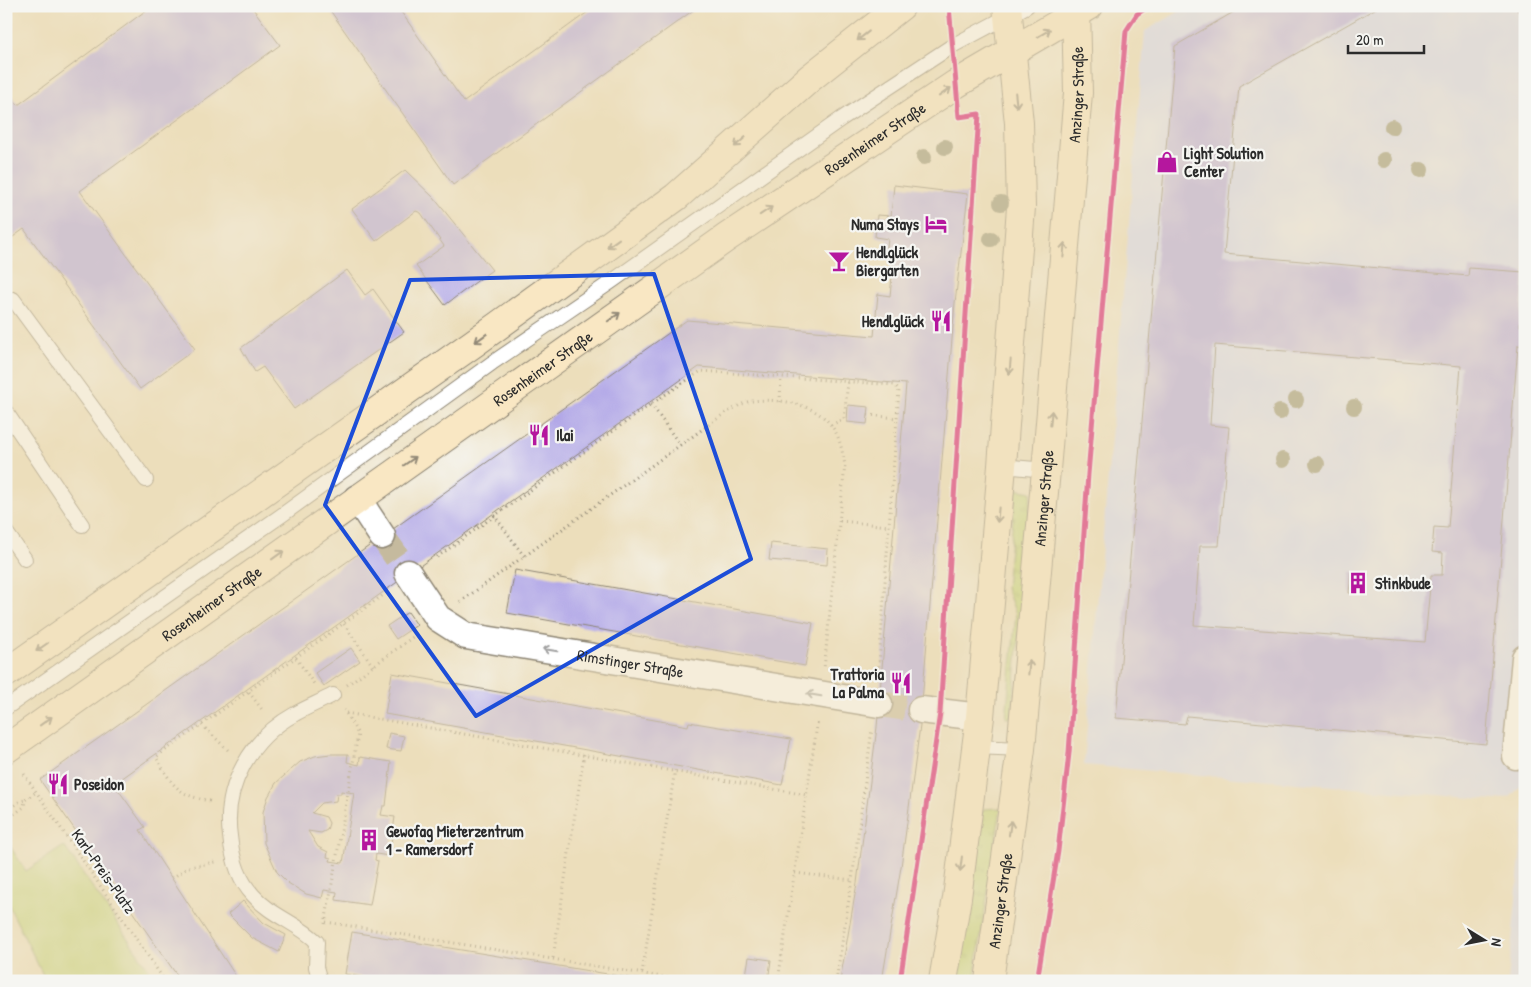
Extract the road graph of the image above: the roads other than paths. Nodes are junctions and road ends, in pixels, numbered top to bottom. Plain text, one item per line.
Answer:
1 (901, 6) edge
2 (1080, 9) edge
3 (1014, 10) edge
4 (1012, 52) junction
5 (6, 303) edge
6 (6, 412) edge
7 (1002, 466) junction
8 (1046, 470) junction
9 (146, 480) dead end
10 (357, 498) junction
11 (82, 525) dead end
12 (6, 532) edge
13 (382, 536) tunnel mouth
14 (24, 559) dead end
15 (399, 582) tunnel mouth
16 (1525, 658) edge
17 (6, 673) edge
18 (328, 698) road end
19 (877, 704) tunnel mouth
20 (6, 708) edge
21 (922, 710) tunnel mouth
22 (980, 717) junction
23 (976, 746) junction
24 (6, 749) edge
25 (1021, 749) junction
26 (1516, 756) dead end
27 (320, 981) edge
28 (942, 981) edge
29 (989, 981) edge

1 -> 17 main road
4 -> 2 main road, Rosenheimer Straße
8 -> 2 main road, Anzinger Straße
3 - 4 main road
3 - 20 lane, Rosenheimer Straße
4 -> 7 main road
10 -> 4 main road, Rosenheimer Straße
5 - 9 lane
6 - 11 lane
7 - 8 lane
7 -> 22 main road
25 -> 8 main road, Anzinger Straße
10 - 13 street
24 -> 10 main road, Rosenheimer Straße
12 - 14 lane
19 -> 15 street, Rimstinger Straße
16 - 26 street
18 - 27 lane
21 - 22 street
22 - 23 main road
23 - 25 lane
23 -> 28 main road
29 -> 25 main road, Anzinger Straße

